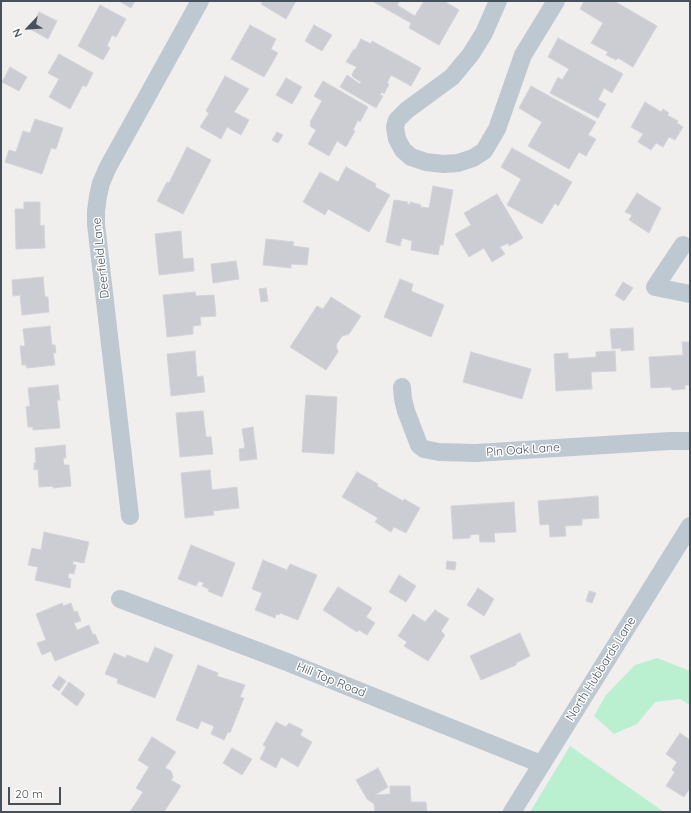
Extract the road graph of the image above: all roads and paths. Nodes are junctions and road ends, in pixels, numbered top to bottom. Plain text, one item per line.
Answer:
1 (200, 1) edge
2 (498, 1) edge
3 (556, 1) edge
4 (683, 245) dead end
5 (690, 294) edge
6 (402, 387) dead end
7 (690, 441) edge
8 (130, 516) dead end
9 (690, 526) edge
10 (120, 599) dead end
11 (541, 764) junction
12 (512, 812) edge

1 - 8 street, Deerfield Lane
2 - 3 street
4 - 5 street
6 - 7 street, Pin Oak Lane
9 - 11 street, North Hubbards Lane
10 - 11 street, Hill Top Road
11 - 12 street, North Hubbards Lane

